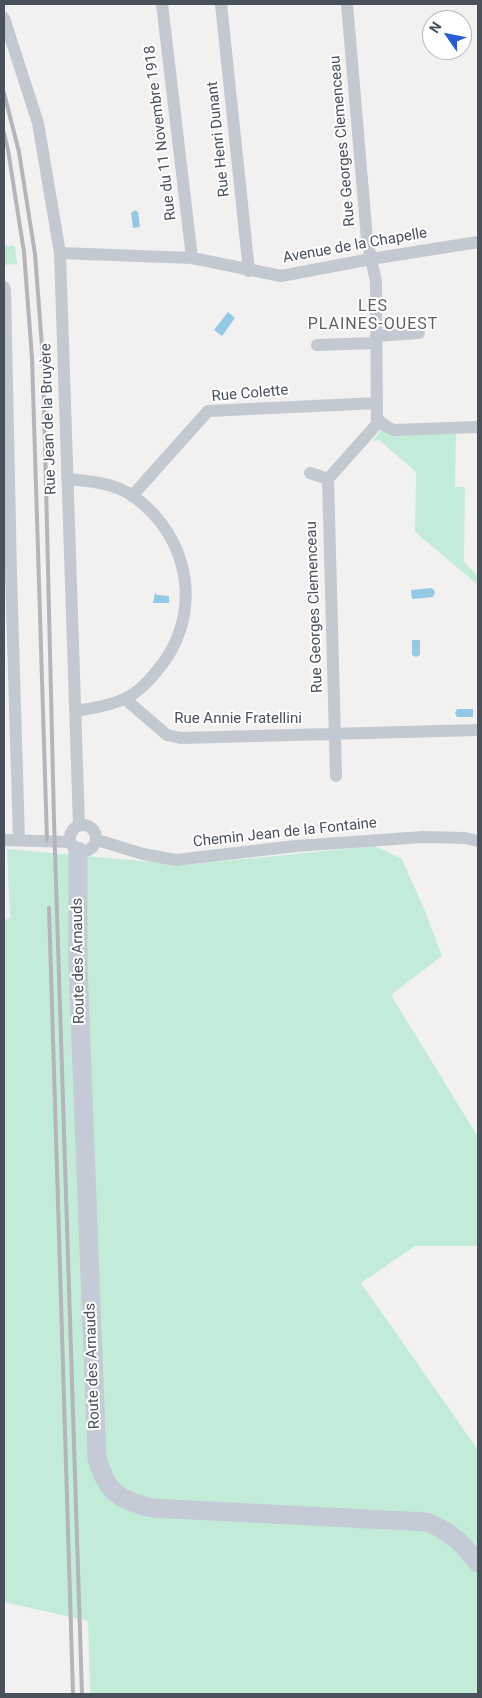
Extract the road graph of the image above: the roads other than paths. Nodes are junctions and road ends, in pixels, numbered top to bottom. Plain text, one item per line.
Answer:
1 (162, 4) edge
2 (221, 4) edge
3 (347, 4) edge
4 (4, 18) edge
5 (478, 242) edge
6 (60, 253) junction
7 (192, 258) junction
8 (371, 259) junction
9 (249, 271) junction
10 (4, 287) edge
11 (419, 333) dead end
12 (376, 339) junction
13 (317, 345) dead end
14 (377, 403) junction
15 (377, 419) junction
16 (478, 427) edge
17 (310, 473) dead end
18 (68, 479) junction
19 (328, 479) junction
20 (132, 496) junction
21 (8, 595) edge
22 (125, 699) junction
23 (76, 712) junction
24 (9, 723) edge
25 (478, 730) edge
26 (335, 734) junction
27 (336, 776) dead end
28 (80, 825) junction
29 (4, 840) edge
30 (19, 840) junction
31 (97, 840) junction
32 (478, 841) edge
33 (74, 846) junction
34 (478, 1563) edge

1 - 7 street, Rue du 11 Novembre 1918
2 - 9 street, Rue Henri Dunant
3 - 8 street, Rue Georges Clemenceau
4 - 6 street, Rue Jean de la Bruyère
5 - 8 street, Avenue de la Chapelle
6 - 7 street, Avenue de la Chapelle
6 - 18 street, Rue Jean de la Bruyère
7 - 9 street, Avenue de la Chapelle
8 - 9 street, Avenue de la Chapelle
8 - 12 street, Rue Georges Clemenceau
10 - 21 street
11 - 12 street
12 - 13 street
12 - 14 street, Rue Georges Clemenceau
14 - 15 street, Rue Georges Clemenceau
14 - 20 street, Rue Colette
15 - 16 street
15 - 19 street
17 - 19 street
18 - 20 street
18 - 23 street, Rue Jean de la Bruyère
19 - 26 street, Rue Georges Clemenceau
20 - 22 street
21 - 24 street
22 - 23 street
22 - 26 street, Rue Annie Fratellini
23 - 28 street, Rue Jean de la Bruyère
24 - 30 street
25 - 26 street
26 - 27 street, Rue Georges Clemenceau
28 - 31 street
28 - 33 street
29 - 30 street
30 - 33 street
31 - 32 street, Chemin Jean de la Fontaine
31 - 33 street
33 - 34 street, Route des Arnauds

